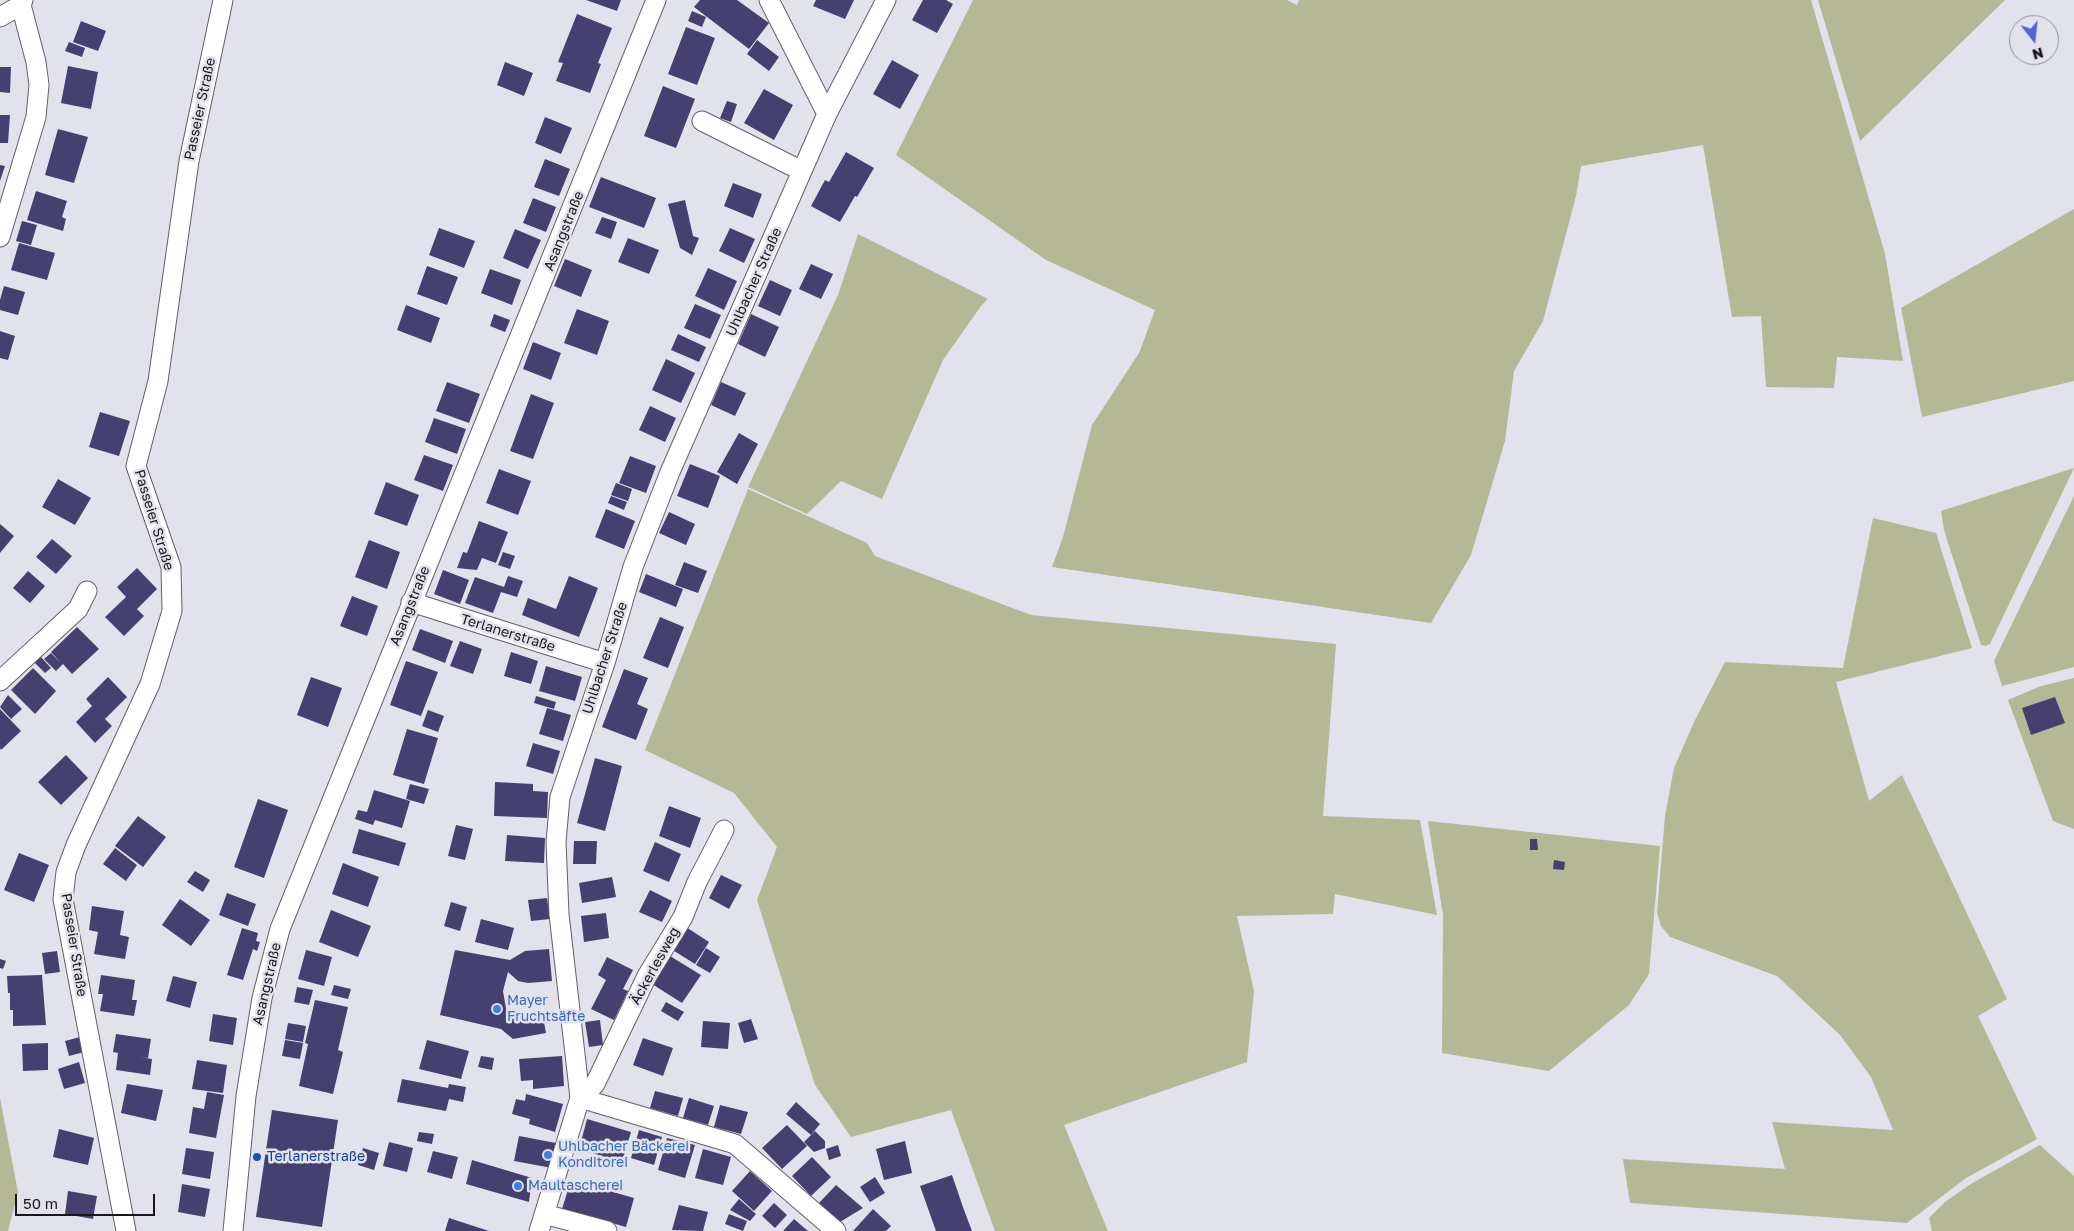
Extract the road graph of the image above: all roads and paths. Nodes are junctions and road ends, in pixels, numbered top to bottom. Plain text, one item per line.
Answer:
1 (223, 0) edge
2 (656, 0) edge
3 (769, 0) edge
4 (886, 0) edge
5 (22, 2) edge
6 (0, 17) edge
7 (827, 114) junction
8 (702, 121) dead end
9 (802, 172) junction
10 (0, 237) edge
11 (87, 591) dead end
12 (411, 602) junction
13 (605, 663) junction
14 (0, 681) edge
15 (724, 830) dead end
16 (580, 1098) junction
17 (542, 1223) edge
18 (126, 1231) edge
19 (233, 1231) edge
20 (607, 1231) edge
21 (836, 1231) edge

1 - 18 street, Passeier Straße
2 - 12 street, Asangstraße
3 - 7 street
4 - 7 street, Uhlbacher Straße
5 - 6 street
5 - 10 street
7 - 9 street, Uhlbacher Straße
8 - 9 street
9 - 13 street, Uhlbacher Straße
11 - 14 street
12 - 13 street, Terlanerstraße
12 - 19 street, Asangstraße
13 - 16 street, Uhlbacher Straße
15 - 16 street, Äckerlesweg
16 - 17 street, Uhlbacher Straße
16 - 21 street
17 - 20 street

